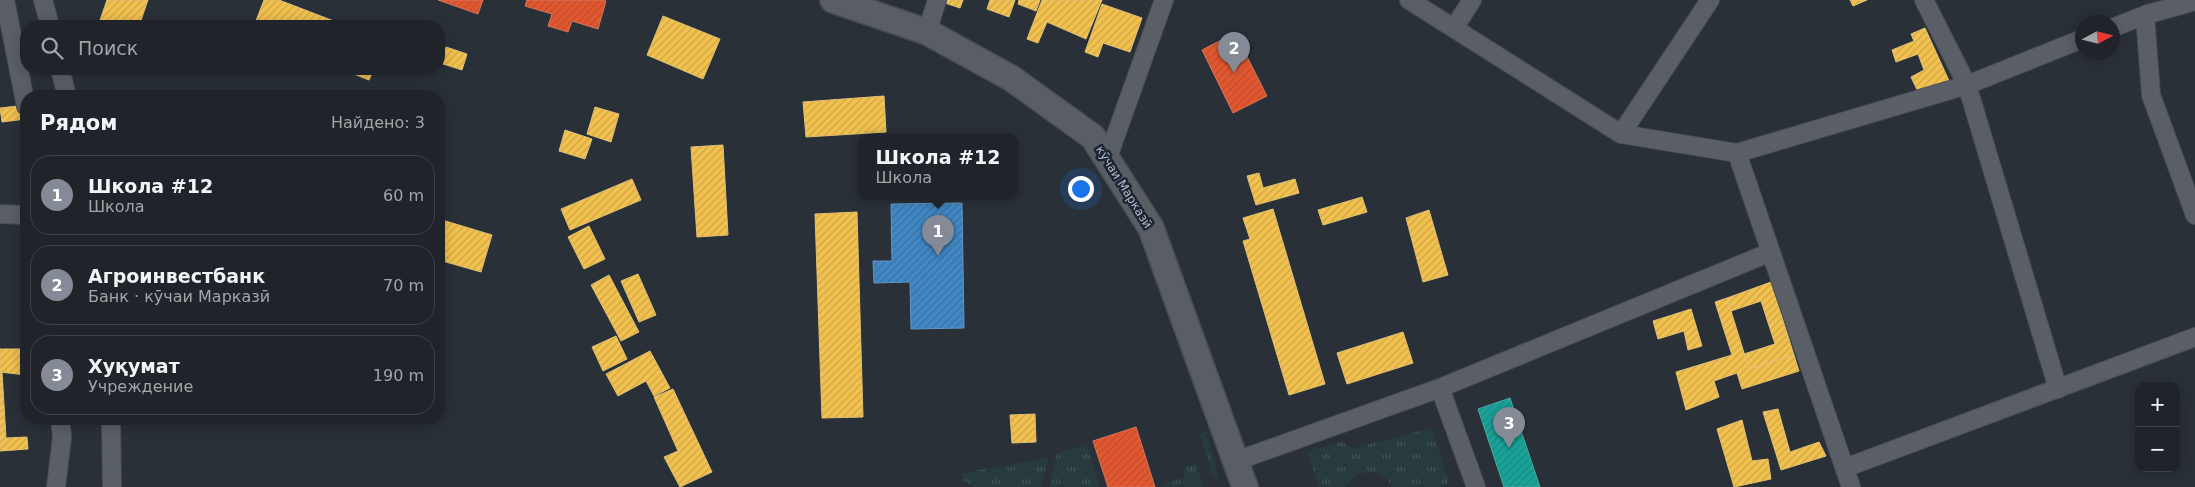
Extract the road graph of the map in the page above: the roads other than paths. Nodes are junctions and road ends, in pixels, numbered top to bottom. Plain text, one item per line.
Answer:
1 (5, 0) edge
2 (43, 0) edge
3 (833, 0) edge
4 (937, 0) edge
5 (1164, 0) edge
6 (1409, 0) edge
7 (1472, 0) edge
8 (1710, 0) edge
9 (1924, 0) edge
10 (2195, 1) edge
11 (2145, 15) junction
12 (48, 20) edge
13 (2120, 25) edge
14 (1454, 28) junction
15 (927, 32) junction
16 (2075, 43) edge
17 (62, 75) edge
18 (1967, 85) junction
19 (23, 90) edge
20 (65, 90) edge
21 (1620, 134) junction
22 (1737, 153) junction
23 (1108, 157) junction
24 (0, 214) edge
25 (20, 214) edge
26 (2195, 215) edge
27 (1771, 252) junction
28 (2195, 337) edge
29 (1440, 388) junction
30 (2058, 389) junction
31 (61, 425) edge
32 (111, 425) edge
33 (1236, 461) junction
34 (1844, 468) junction
35 (56, 487) edge
36 (112, 487) edge
37 (1245, 487) edge
38 (1476, 487) edge
39 (1851, 487) edge

1 - 19 street
2 - 12 street
3 - 15 main road, кӯчаи Марказӣ
4 - 15 street
5 - 23 street
6 - 14 street
7 - 14 street
8 - 21 street
9 - 18 street
10 - 11 street
11 - 13 street
11 - 26 street
14 - 21 street
15 - 23 main road, кӯчаи Марказӣ
16 - 18 street
17 - 20 street
18 - 22 street
18 - 30 street
21 - 22 street
22 - 27 street
23 - 33 main road, кӯчаи Марказӣ
24 - 25 street
27 - 29 street
27 - 34 street
28 - 30 street
29 - 33 street
29 - 38 street
30 - 34 street
31 - 35 street
32 - 36 street
33 - 37 main road, кӯчаи Марказӣ
34 - 39 street

